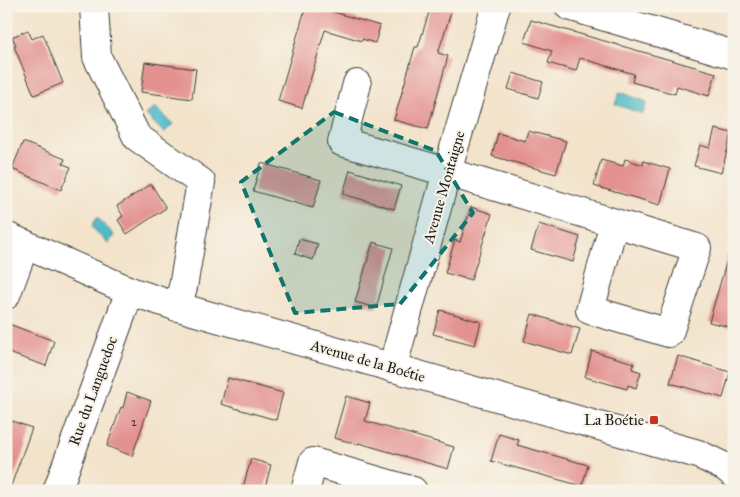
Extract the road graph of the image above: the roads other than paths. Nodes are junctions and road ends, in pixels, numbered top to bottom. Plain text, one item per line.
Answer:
1 (94, 6) edge
2 (496, 6) edge
3 (569, 6) edge
4 (734, 55) edge
5 (357, 84) dead end
6 (448, 172) junction
7 (614, 223) junction
8 (16, 240) edge
9 (130, 291) junction
10 (6, 295) edge
11 (177, 307) junction
12 (392, 368) junction
13 (734, 474) edge
14 (57, 491) edge
15 (305, 491) edge
16 (413, 491) edge

1 - 11 street
2 - 6 street, Avenue Montaigne
3 - 4 street
5 - 6 street
6 - 7 street
6 - 12 street, Avenue Montaigne
7 - 7 street
8 - 9 street, Avenue de la Boétie
8 - 10 street
9 - 11 street, Avenue de la Boétie
9 - 14 street, Rue du Languedoc
11 - 12 street, Avenue de la Boétie
12 - 13 street, Avenue de la Boétie
15 - 16 street

